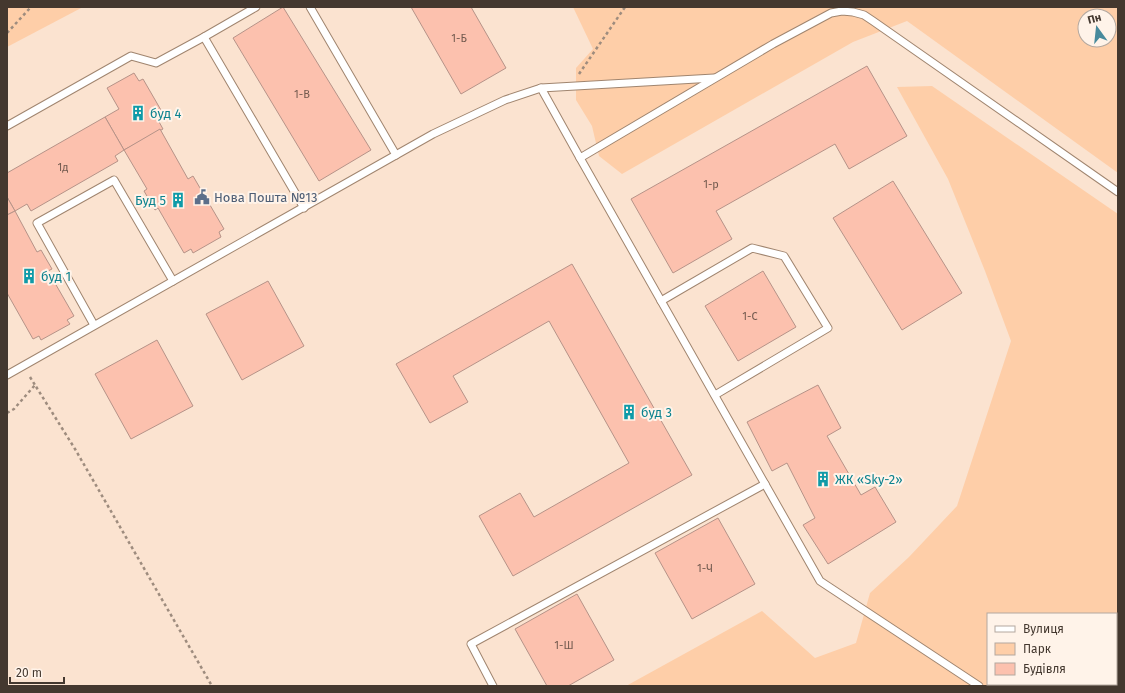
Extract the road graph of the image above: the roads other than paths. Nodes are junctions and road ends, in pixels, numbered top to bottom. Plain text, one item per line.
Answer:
1 (256, 7) edge
2 (310, 7) edge
3 (204, 37) junction
4 (717, 78) junction
5 (541, 88) junction
6 (7, 126) edge
7 (396, 155) junction
8 (580, 158) junction
9 (1118, 192) edge
10 (304, 208) junction
11 (173, 281) junction
12 (661, 301) junction
13 (94, 325) junction
14 (7, 375) edge
15 (715, 395) junction
16 (765, 484) junction
17 (493, 686) edge
18 (979, 686) edge

1 - 3 lane
2 - 7 lane
3 - 6 lane
3 - 10 lane
4 - 5 lane
4 - 8 lane
4 - 9 lane
5 - 7 lane
5 - 8 lane
7 - 10 lane
8 - 12 lane
10 - 11 lane
11 - 13 lane
11 - 13 lane
12 - 15 lane
12 - 15 lane
13 - 14 lane
15 - 16 lane
16 - 17 lane
16 - 18 lane

